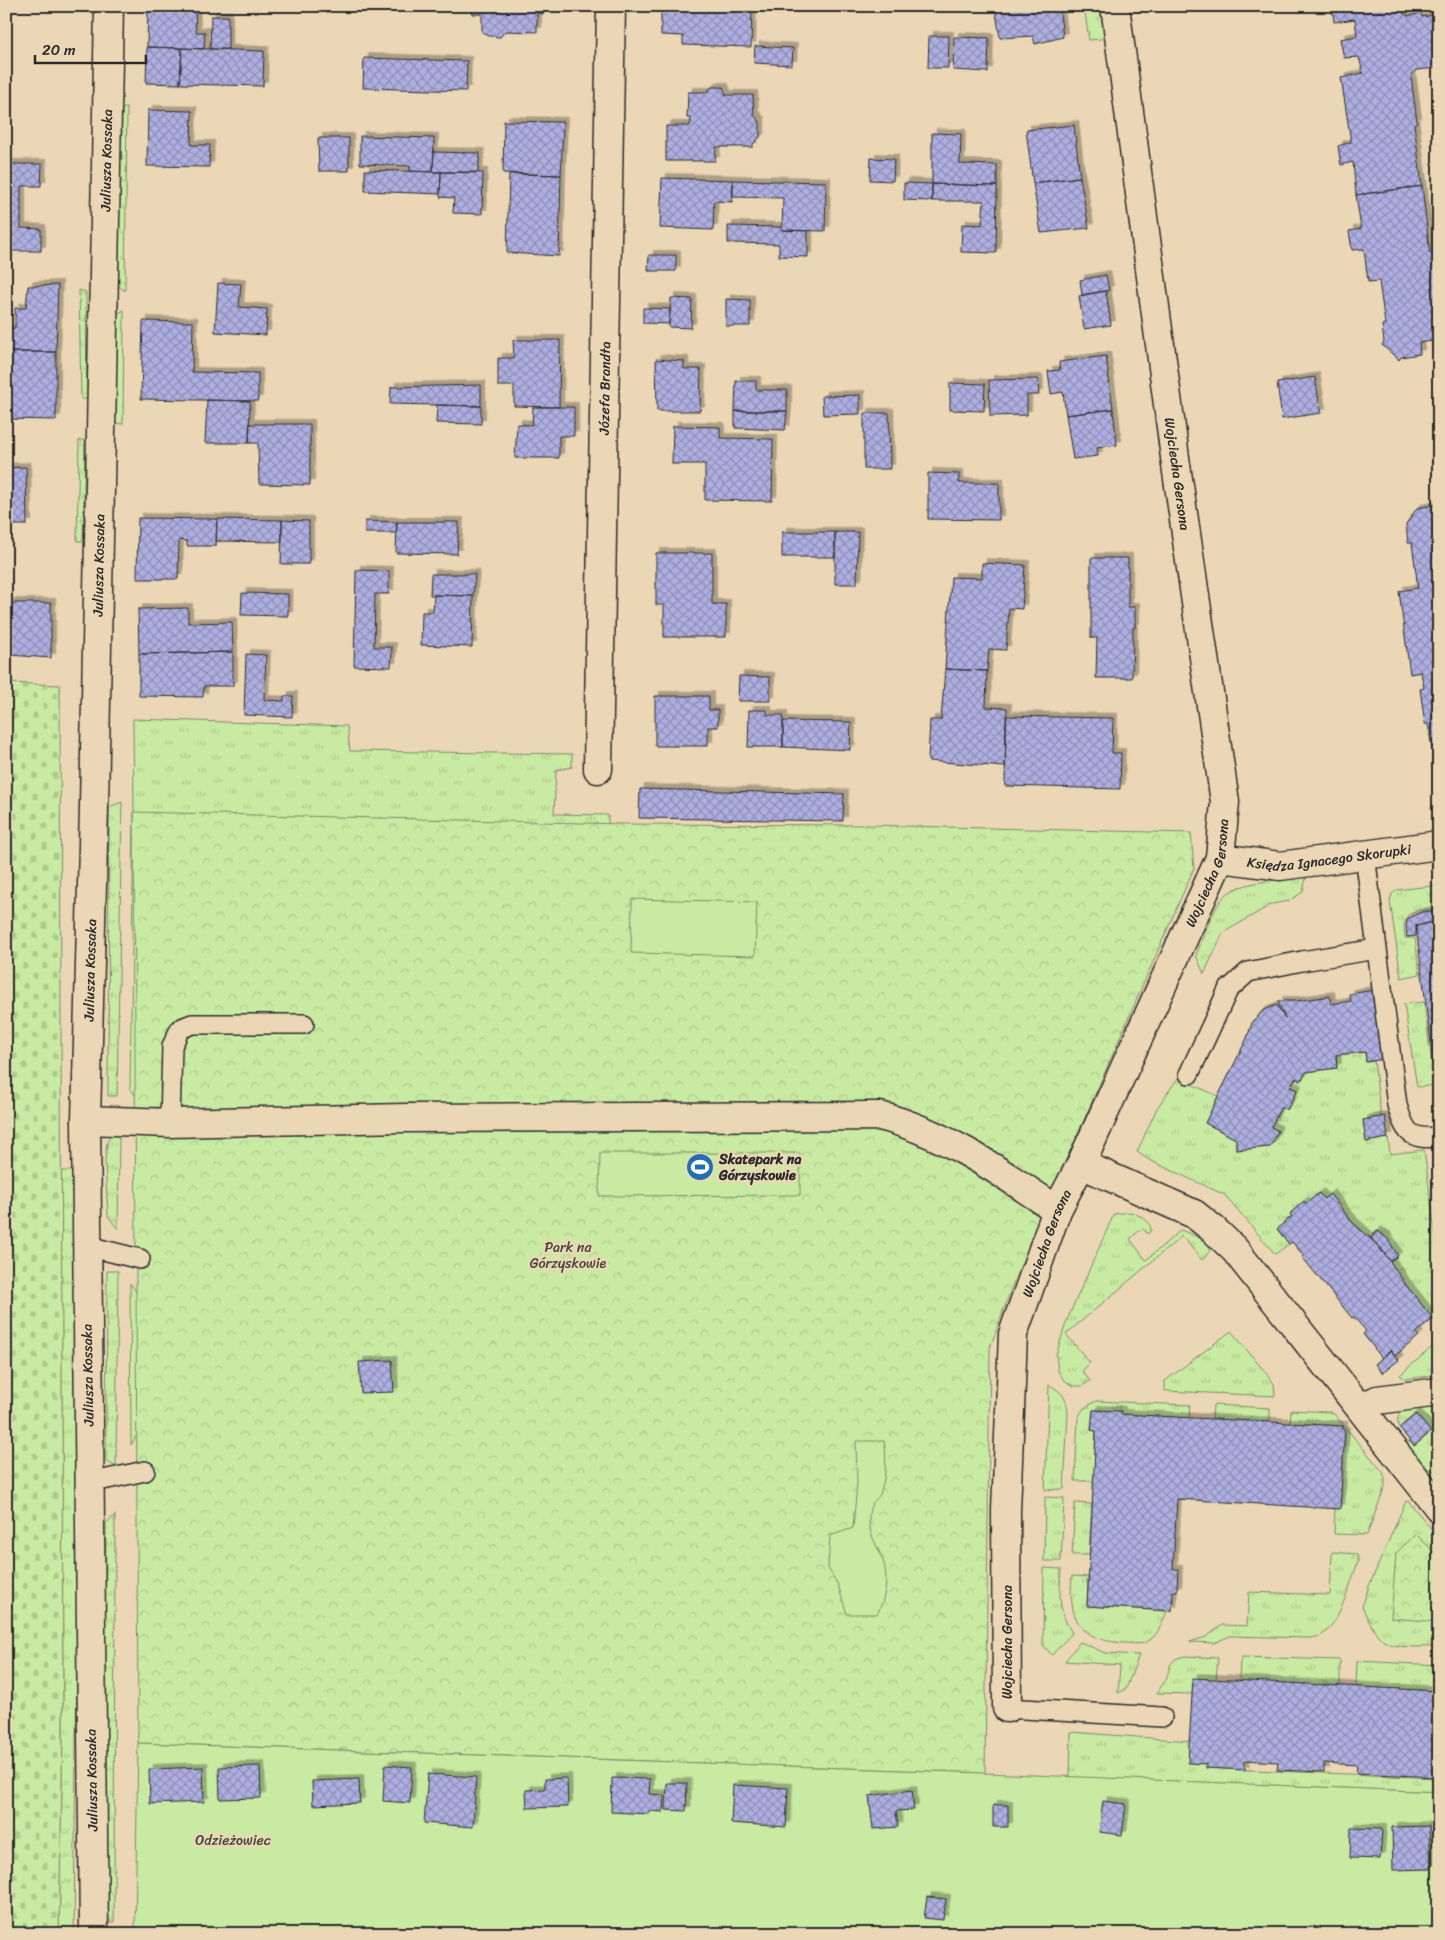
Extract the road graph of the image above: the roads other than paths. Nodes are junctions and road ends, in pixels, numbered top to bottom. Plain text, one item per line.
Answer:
1 (109, 6) edge
2 (611, 6) edge
3 (1115, 6) edge
4 (598, 769) dead end
5 (1439, 845) edge
6 (1365, 855) junction
7 (1220, 858) junction
8 (1377, 948) junction
9 (304, 1024) dead end
10 (1189, 1074) dead end
11 (86, 1120) junction
12 (170, 1123) junction
13 (1439, 1137) edge
14 (1081, 1164) junction
15 (1057, 1210) junction
16 (87, 1246) junction
17 (140, 1259) dead end
18 (1439, 1392) edge
19 (1361, 1408) junction
20 (145, 1471) dead end
21 (89, 1483) junction
22 (1439, 1508) edge
23 (1007, 1708) joint
24 (1162, 1717) dead end
25 (94, 1934) edge

1 - 11 street, Juliusza Kossaka
2 - 4 street, Józefa Brandta
3 - 7 street, Wojciecha Gersona
5 - 6 street, Księdza Ignacego Skorupki
6 - 7 street, Księdza Ignacego Skorupki
6 - 8 lane
7 - 14 street, Wojciecha Gersona
8 - 10 lane
8 - 13 lane
9 - 12 lane
11 - 12 street
11 - 16 street, Juliusza Kossaka
12 - 15 street
14 - 15 street, Wojciecha Gersona
14 - 19 street
15 - 23 street, Wojciecha Gersona
16 - 17 lane
16 - 21 street, Juliusza Kossaka
18 - 19 street
19 - 22 street
20 - 21 lane
21 - 25 street, Juliusza Kossaka
23 - 24 lane

